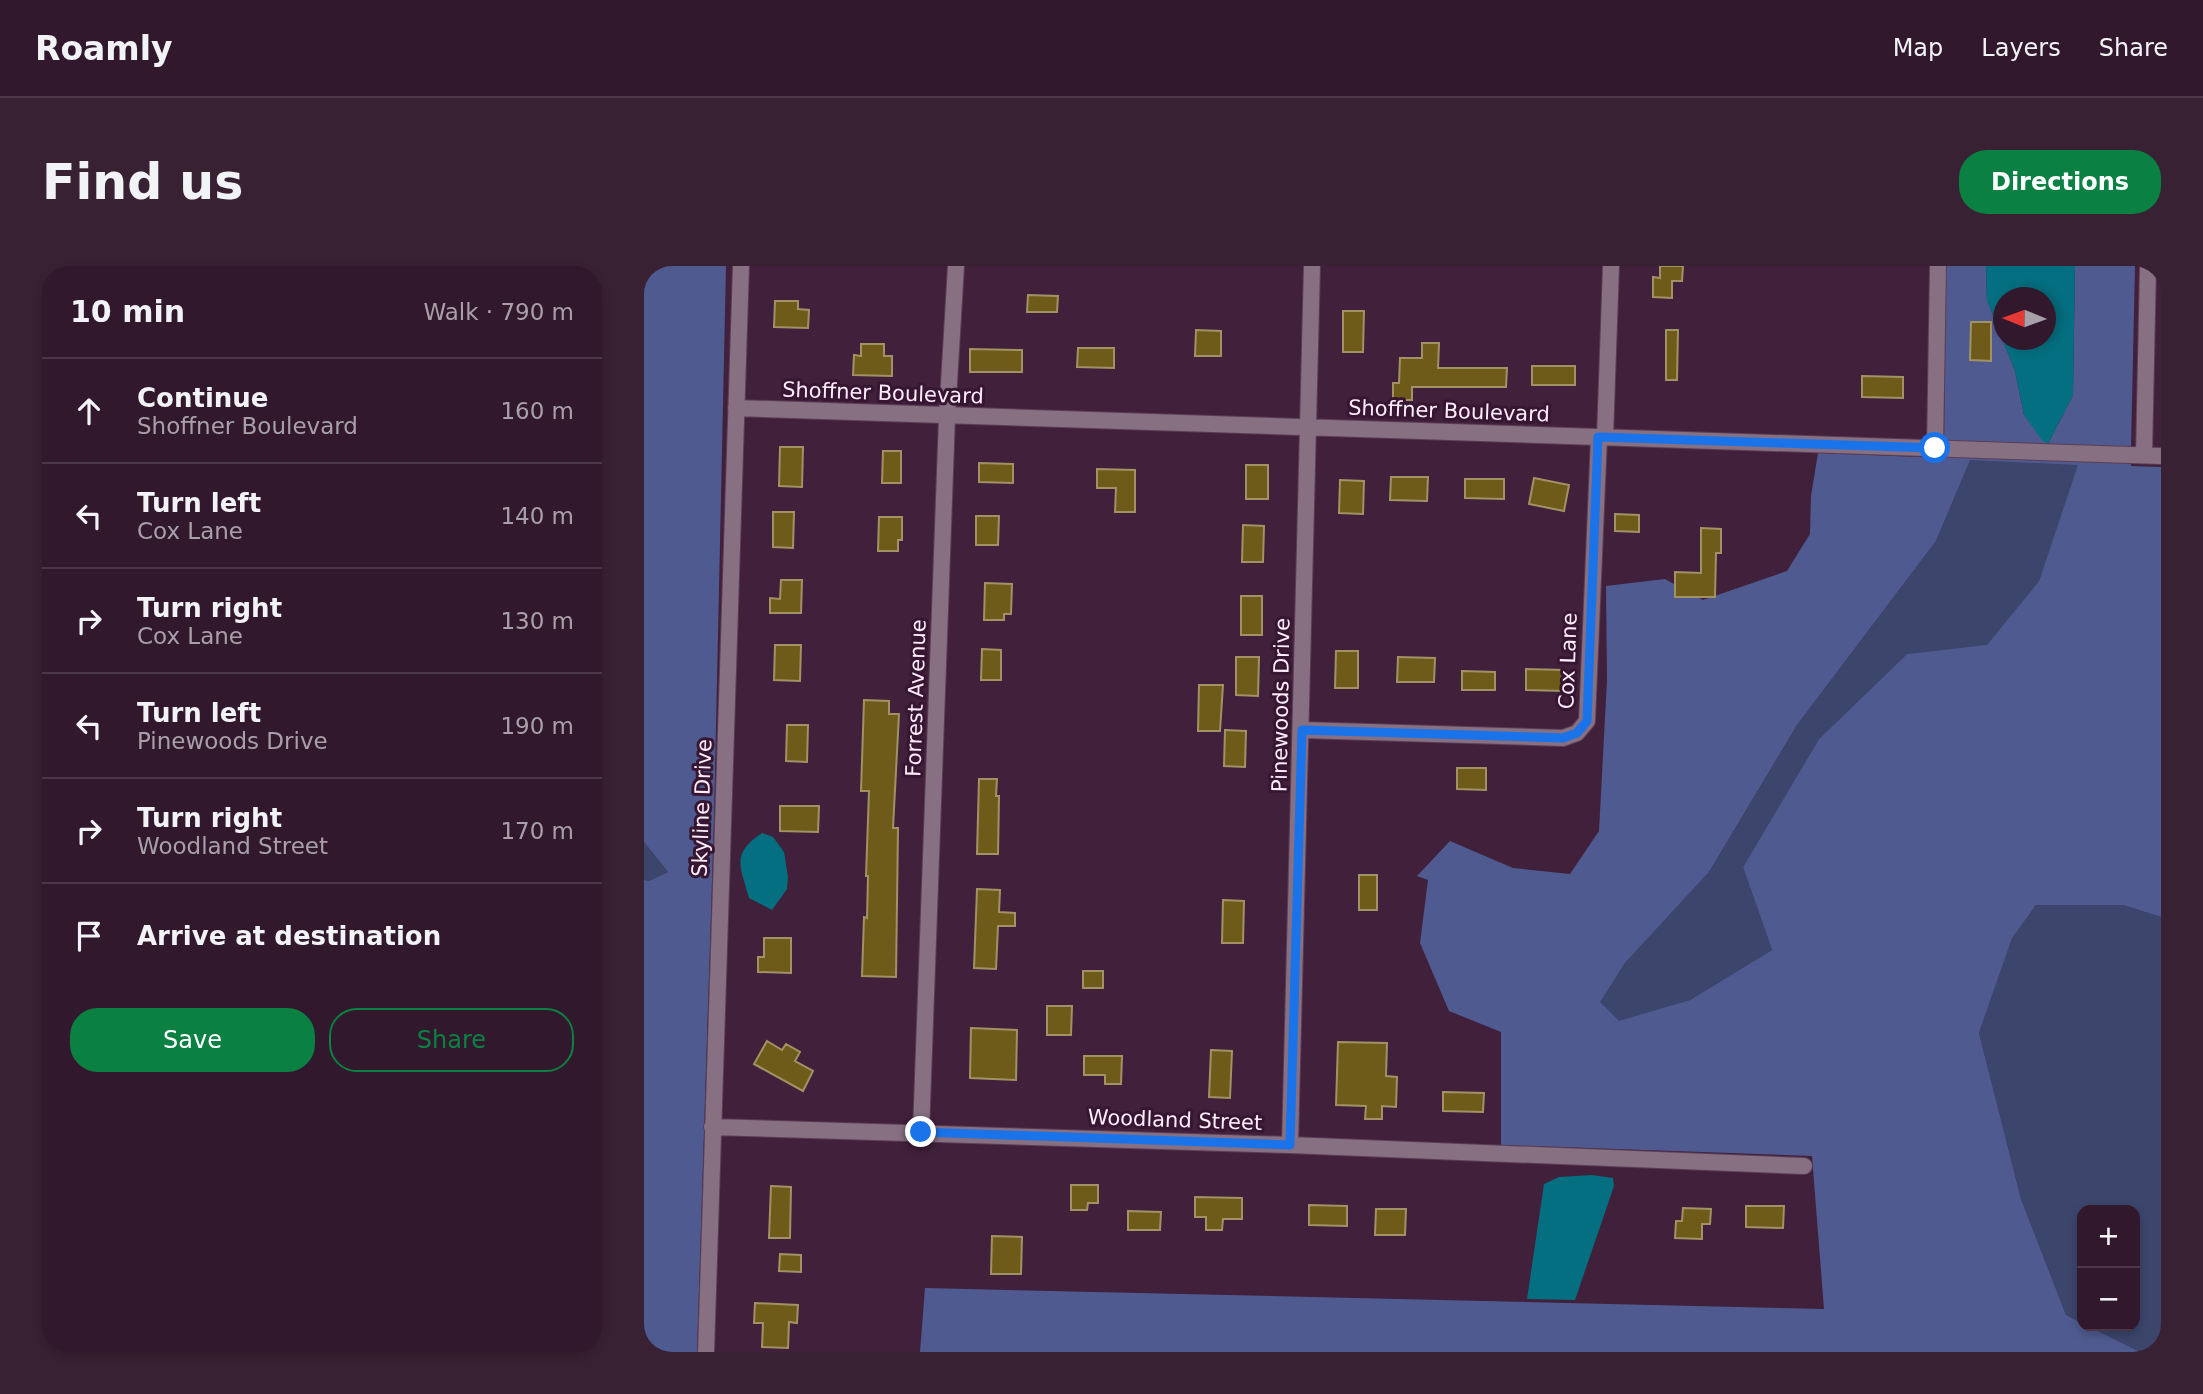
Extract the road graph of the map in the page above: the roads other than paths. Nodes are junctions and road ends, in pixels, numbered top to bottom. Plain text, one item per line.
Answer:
1 (741, 266) edge
2 (956, 266) edge
3 (1312, 266) edge
4 (1611, 266) edge
5 (1938, 266) edge
6 (2148, 266) edge
7 (736, 408) junction
8 (947, 416) junction
9 (1308, 428) junction
10 (1602, 437) junction
11 (1935, 448) junction
12 (2144, 455) junction
13 (2161, 456) edge
14 (1302, 730) junction
15 (712, 1126) junction
16 (921, 1132) junction
17 (1290, 1145) junction
18 (1804, 1166) dead end
19 (706, 1352) edge

1 - 7 street, Skyline Drive
2 - 8 street, Forrest Avenue
3 - 9 street, Pinewoods Drive
4 - 10 street
5 - 11 street
6 - 12 street
7 - 8 street, Shoffner Boulevard
7 - 15 street, Skyline Drive
8 - 9 street, Shoffner Boulevard
8 - 16 street, Forrest Avenue
9 - 10 street, Shoffner Boulevard
9 - 14 street, Pinewoods Drive
10 - 11 street, Shoffner Boulevard
10 - 14 street, Cox Lane
11 - 12 street, Shoffner Boulevard
12 - 13 street, Shoffner Boulevard
14 - 17 street, Pinewoods Drive
15 - 16 street, Woodland Street
15 - 19 street, Skyline Drive
16 - 17 street, Woodland Street
17 - 18 street, Woodland Street

